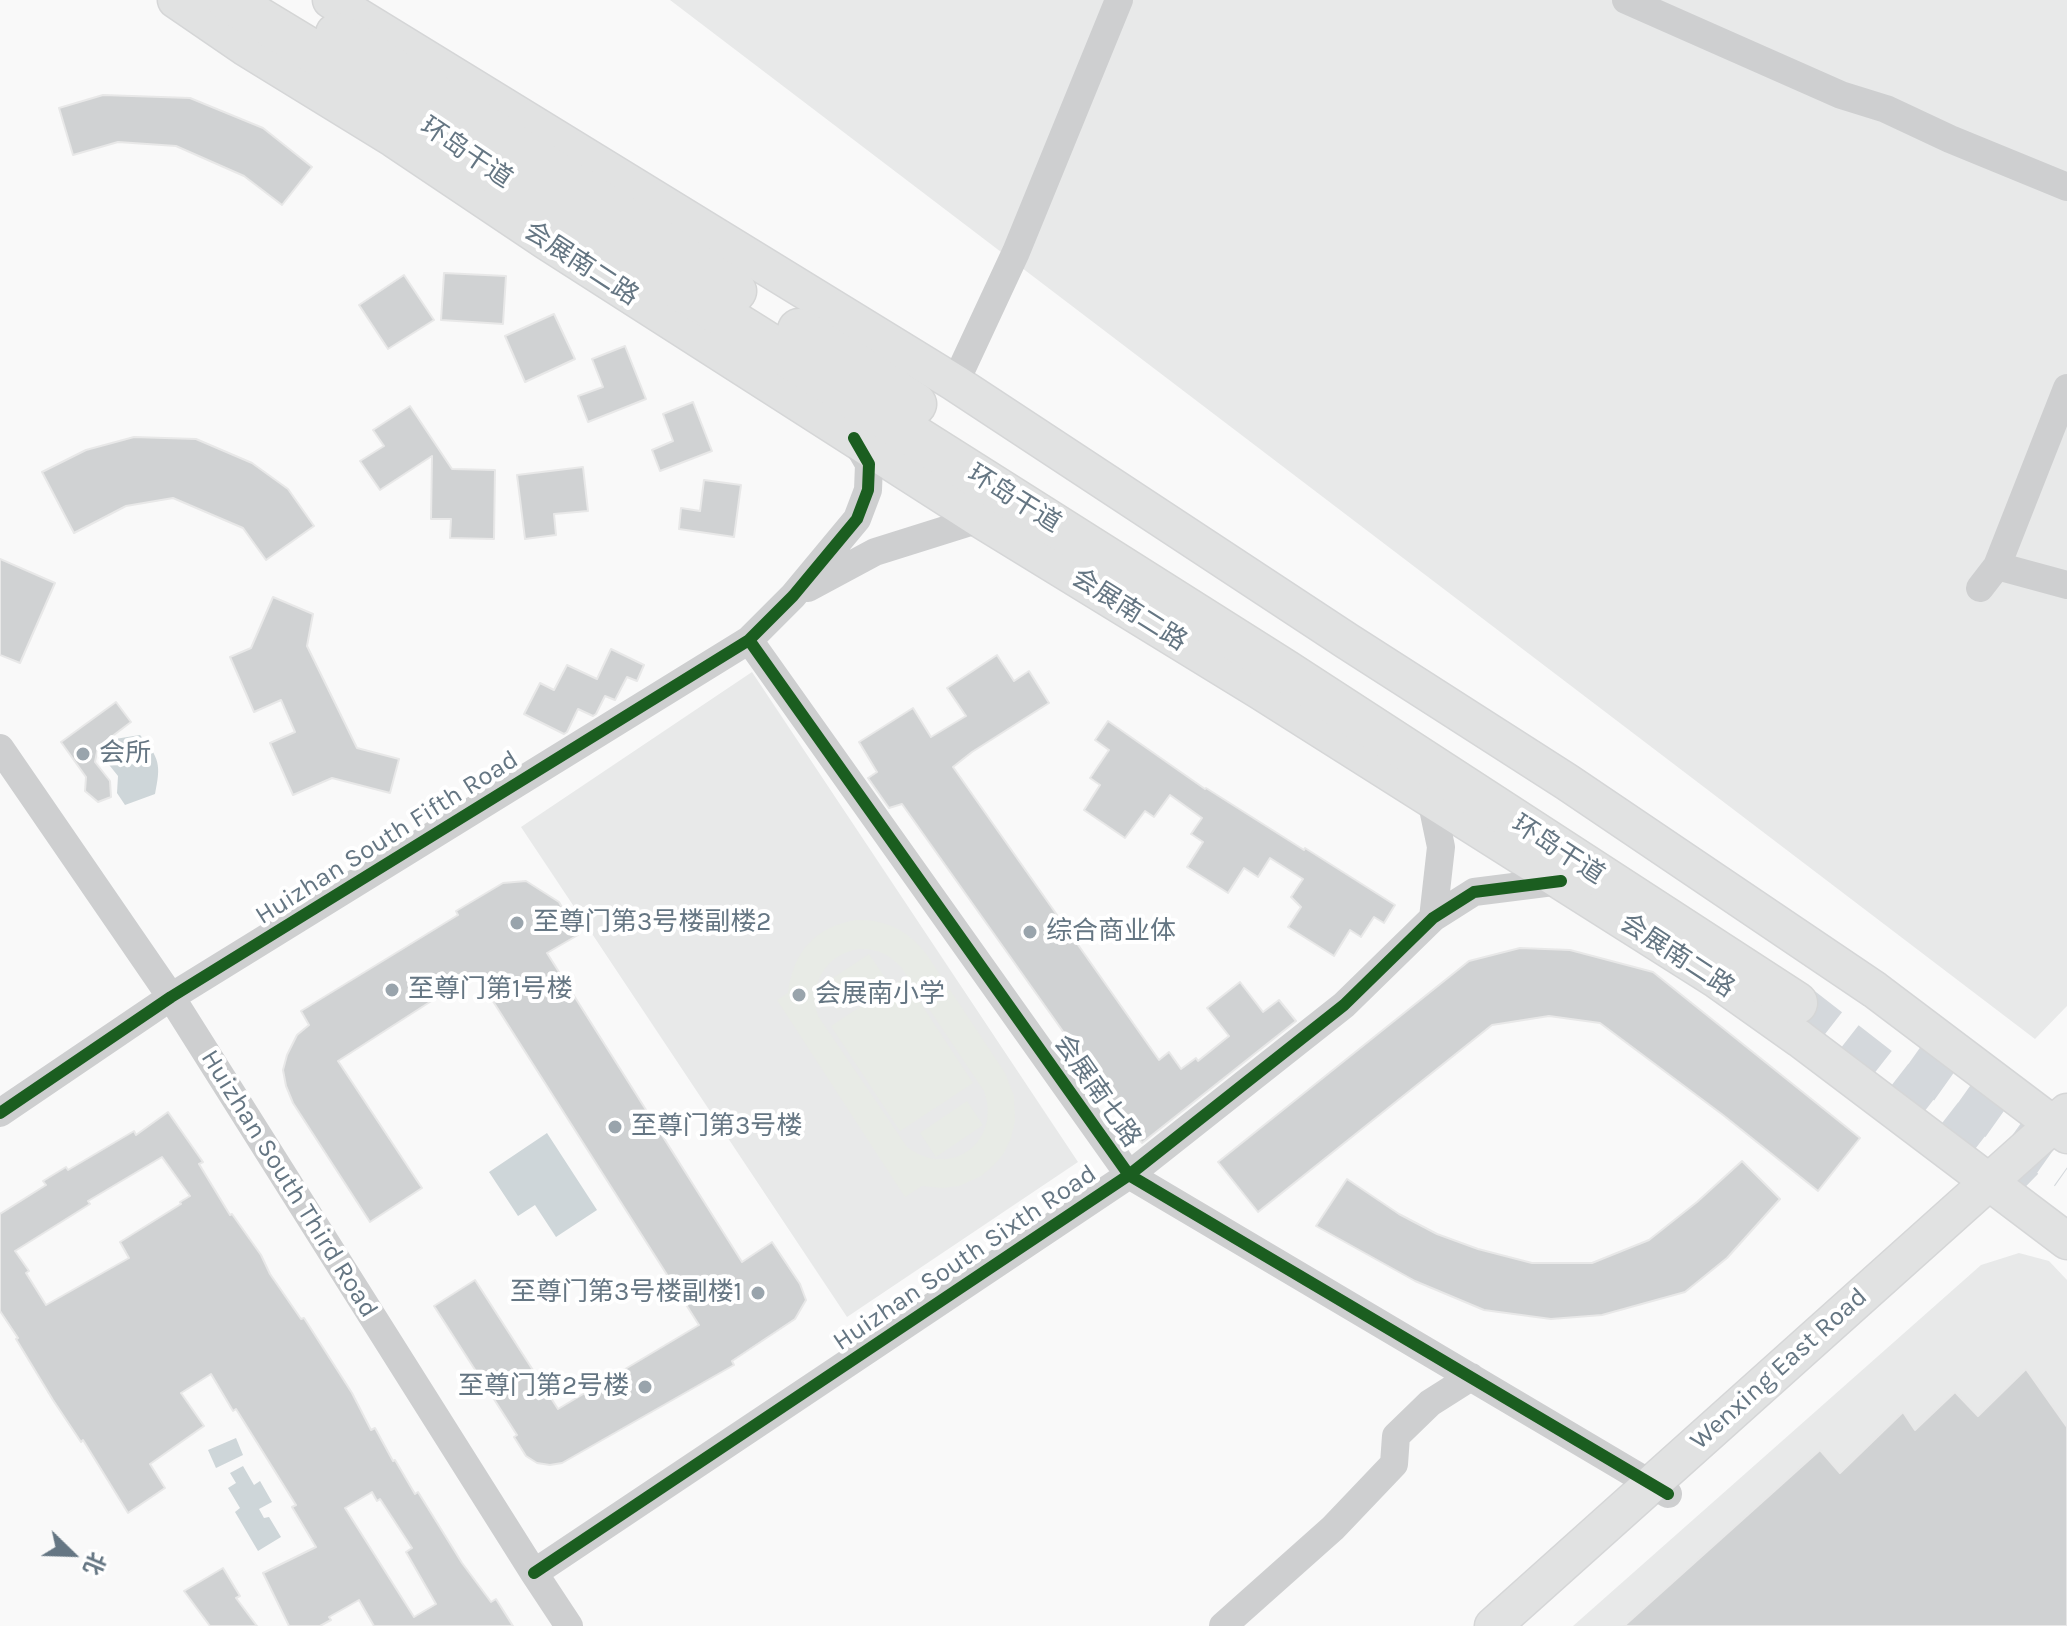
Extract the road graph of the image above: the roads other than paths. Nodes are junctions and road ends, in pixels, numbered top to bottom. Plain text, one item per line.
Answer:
1 (176, 0) edge
2 (228, 0) edge
3 (284, 0) edge
4 (331, 0) edge
5 (1119, 0) edge
6 (1626, 0) edge
7 (368, 10) edge
8 (2067, 187) edge
9 (955, 383) junction
10 (2067, 388) edge
11 (854, 438) junction
12 (980, 519) junction
13 (2067, 585) edge
14 (793, 596) junction
15 (749, 640) junction
16 (0, 748) edge
17 (1431, 799) junction
18 (1561, 881) junction
19 (1433, 918) junction
20 (171, 997) junction
21 (0, 1113) edge
22 (2063, 1130) edge
23 (1129, 1175) junction
24 (1996, 1190) junction
25 (2067, 1241) edge
26 (1471, 1377) junction
27 (1660, 1489) junction
28 (534, 1573) junction
29 (569, 1626) edge
30 (1223, 1626) edge
31 (1493, 1626) edge
32 (1526, 1626) edge

1 - 11 main road, 会展南二路
2 - 3 highway, 环岛干道
4 - 7 main road
5 - 9 street
6 - 8 street
7 - 9 main road
9 - 22 main road
10 - 13 street
11 - 12 main road, 会展南二路
11 - 14 street
12 - 14 street
12 - 17 main road, 会展南二路
14 - 15 street, Huizhan South Fifth Road
15 - 20 street, Huizhan South Fifth Road
15 - 23 street, 会展南七路
16 - 20 street, Huizhan South Third Road
17 - 18 main road, 会展南二路
17 - 19 street
18 - 19 street, Huizhan South Sixth Road
18 - 24 main road, 会展南二路
19 - 23 street, Huizhan South Sixth Road
20 - 21 street, Huizhan South Fifth Road
20 - 28 street, Huizhan South Third Road
22 - 24 main road, Wenxing East Road
23 - 26 street, 会展南七路
23 - 28 street, Huizhan South Sixth Road
24 - 25 main road, 会展南二路
24 - 27 main road, Wenxing East Road
26 - 27 street, 会展南七路
26 - 30 street
27 - 31 main road, Wenxing East Road
27 - 32 main road, Wenxing East Road
28 - 29 street, Huizhan South Third Road

